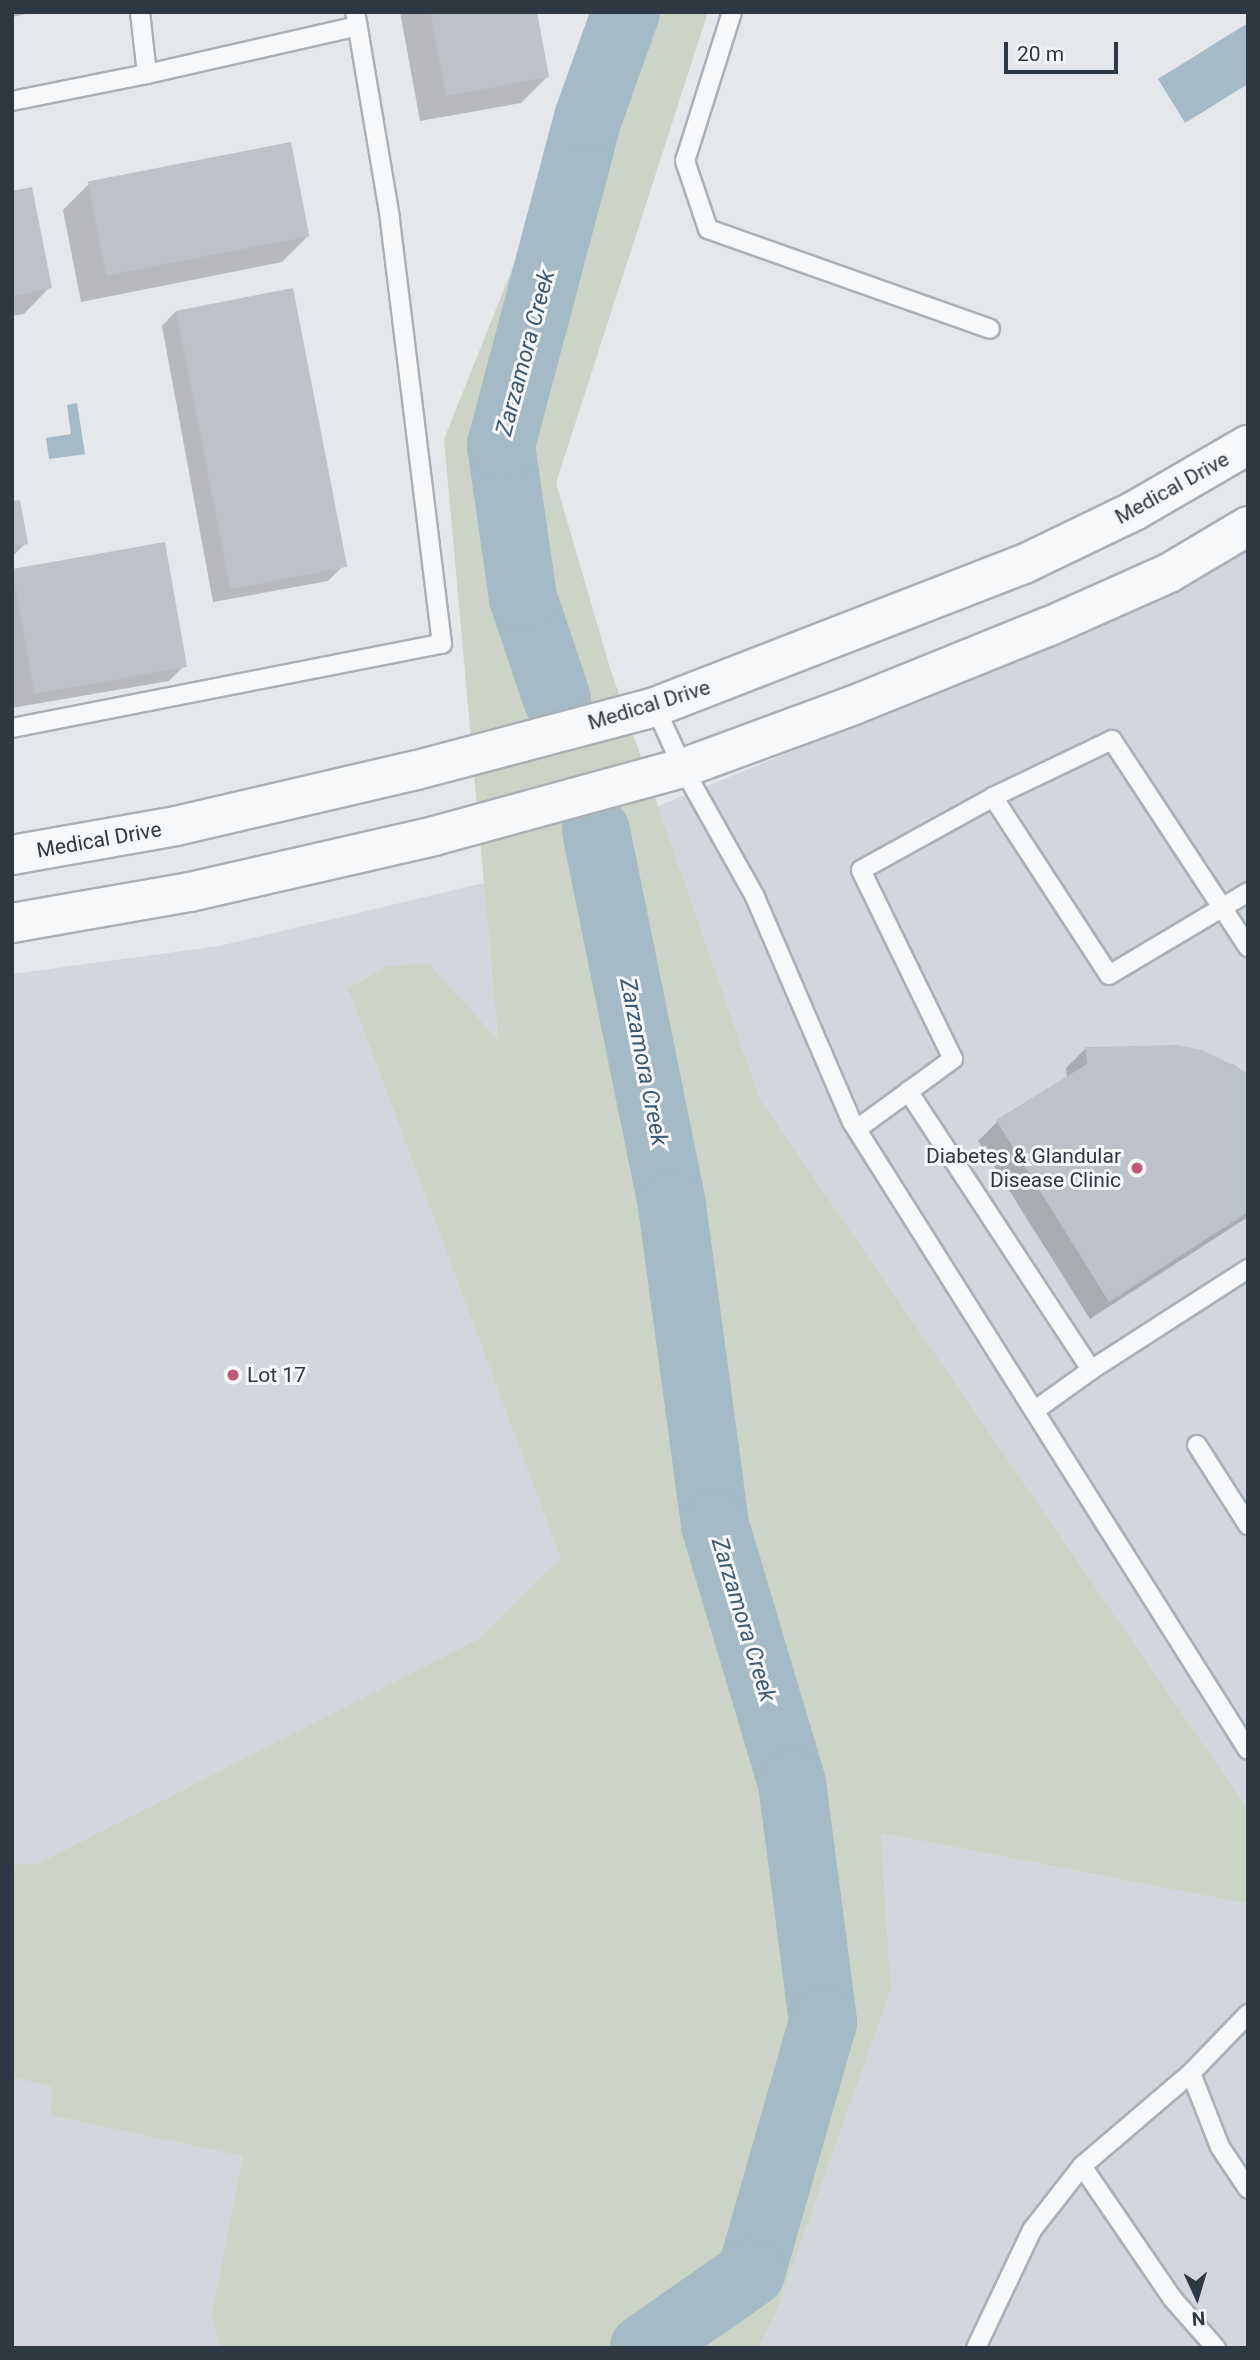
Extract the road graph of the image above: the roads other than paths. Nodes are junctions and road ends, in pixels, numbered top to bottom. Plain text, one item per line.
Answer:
1 (140, 12) edge
2 (733, 12) edge
3 (356, 19) edge
4 (147, 74) junction
5 (12, 102) edge
6 (990, 329) dead end
7 (1248, 445) edge
8 (1248, 526) edge
9 (655, 707) junction
10 (12, 728) edge
11 (683, 768) junction
12 (993, 797) junction
13 (12, 855) edge
14 (1248, 892) edge
15 (1222, 908) junction
16 (12, 923) edge
17 (1248, 947) edge
18 (908, 1091) junction
19 (857, 1129) junction
20 (1248, 1269) edge
21 (1091, 1370) junction
22 (1034, 1411) junction
23 (1197, 1445) dead end
24 (1248, 1525) edge
25 (1248, 1750) edge
26 (1248, 2014) edge
27 (1191, 2073) junction
28 (1082, 2166) junction
29 (1248, 2189) edge
30 (976, 2348) edge
31 (1216, 2348) edge

1 - 4 lane
2 - 6 lane
3 - 4 lane
3 - 10 lane
4 - 5 lane
7 - 9 street, Medical Drive
8 - 11 street
9 - 11 lane
9 - 13 street, Medical Drive
11 - 16 street
11 - 19 lane
12 - 15 lane
12 - 15 lane
12 - 18 lane
14 - 15 lane
15 - 17 lane
18 - 19 lane
18 - 21 lane
19 - 22 lane
20 - 21 lane
21 - 22 lane
22 - 25 lane
23 - 24 lane
26 - 27 lane
27 - 28 lane
27 - 29 lane
28 - 30 lane
28 - 31 lane

